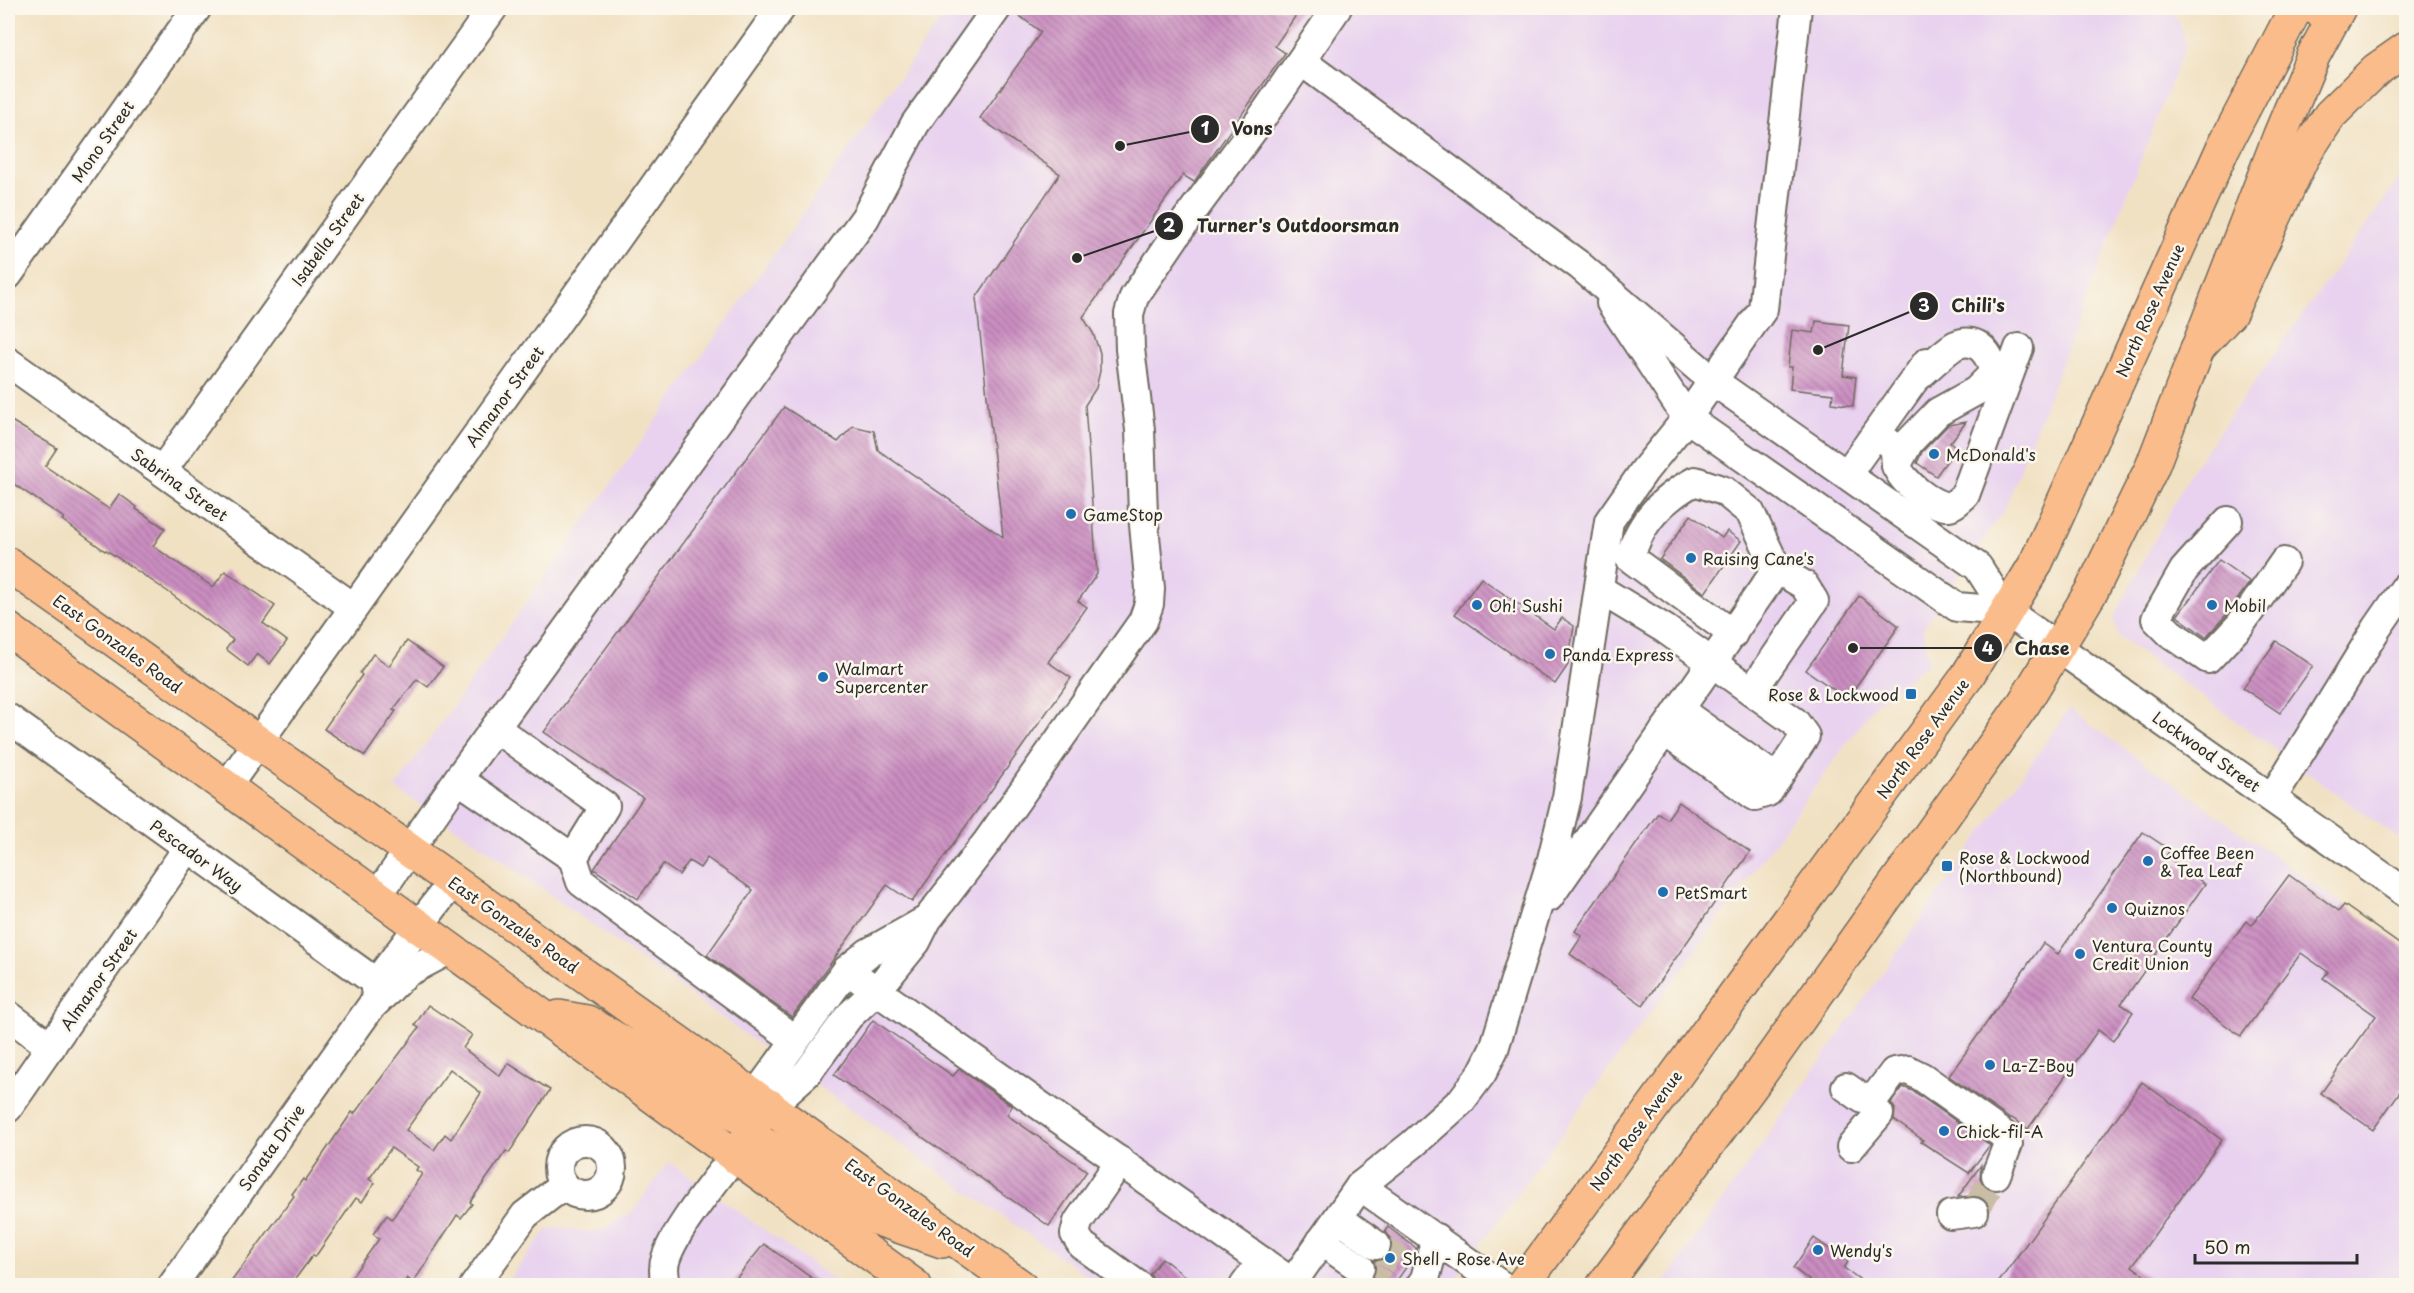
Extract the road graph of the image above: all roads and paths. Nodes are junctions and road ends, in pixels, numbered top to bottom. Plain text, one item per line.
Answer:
1 (197, 8) edge
2 (492, 8) edge
3 (781, 8) edge
4 (998, 8) edge
5 (1337, 8) edge
6 (1797, 8) edge
7 (2296, 8) edge
8 (2329, 10) edge
9 (2406, 49) edge
10 (1301, 61) junction
11 (8, 275) edge
12 (1600, 285) junction
13 (2019, 348) dead end
14 (2197, 349) junction
15 (1933, 353) dead end
16 (8, 362) edge
17 (1916, 378) junction
18 (1713, 381) junction
19 (1687, 418) junction
20 (1876, 434) junction
21 (1896, 466) junction
22 (162, 471) junction
23 (1847, 474) junction
24 (2228, 521) dead end
25 (2284, 562) dead end
26 (8, 564) edge
27 (1777, 569) junction
28 (2406, 586) edge
29 (1599, 589) junction
30 (353, 607) junction
31 (2006, 611) junction
32 (8, 629) edge
33 (1733, 634) junction
34 (2060, 647) junction
35 (1712, 663) junction
36 (1752, 691) junction
37 (1677, 712) junction
38 (8, 718) edge
39 (495, 728) junction
40 (257, 742) junction
41 (1781, 772) junction
42 (459, 779) junction
43 (227, 786) junction
44 (2272, 798) junction
45 (188, 849) junction
46 (409, 850) junction
47 (573, 858) junction
48 (453, 880) junction
49 (2406, 893) edge
50 (378, 895) junction
51 (927, 920) junction
52 (1532, 922) junction
53 (418, 925) junction
54 (451, 949) junction
55 (847, 970) junction
56 (877, 990) junction
57 (378, 994) junction
58 (540, 1013) junction
59 (8, 1015) edge
60 (795, 1040) junction
61 (51, 1047) junction
62 (1846, 1086) dead end
63 (762, 1101) junction
64 (8, 1108) edge
65 (1879, 1114) dead end
66 (1851, 1147) dead end
67 (734, 1156) junction
68 (1120, 1161) junction
69 (1996, 1175) tunnel mouth
70 (564, 1185) dead end
71 (1360, 1186) junction
72 (1338, 1218) junction
73 (1436, 1238) junction
74 (1321, 1241) junction
75 (1376, 1245) tunnel mouth
76 (969, 1249) junction
77 (1262, 1261) junction
78 (1360, 1268) tunnel mouth
79 (1417, 1277) edge
80 (1293, 1284) edge
81 (172, 1286) edge
82 (474, 1286) edge
83 (667, 1286) edge
84 (915, 1286) edge
85 (1020, 1286) edge
86 (1139, 1286) edge
87 (1244, 1286) edge
88 (1503, 1286) edge
89 (1522, 1286) edge
90 (1603, 1286) edge

1 - 11 street, Mono Street
2 - 22 street, Isabella Street
3 - 30 street, Almanor Street
4 - 39 street
5 - 10 street
6 - 18 street
7 - 31 main road, North Rose Avenue
8 - 14 main road
9 - 14 main road
10 - 12 street
10 - 51 street
12 - 18 street
12 - 19 street
13 - 21 street
14 - 34 main road
15 - 17 street
16 - 22 street, Sabrina Street
17 - 20 street
17 - 21 street
18 - 19 street
18 - 23 street
19 - 29 street
19 - 31 street
20 - 21 street
20 - 23 street
22 - 30 street, Sabrina Street
23 - 31 street
24 - 25 street
26 - 40 main road, East Gonzales Road
27 - 33 street
27 - 33 street
27 - 36 street
28 - 44 street
29 - 35 street
29 - 52 street
30 - 40 street, Almanor Street
31 - 34 street, Lockwood Street
31 - 89 main road, North Rose Avenue
32 - 43 main road
33 - 35 street
34 - 44 street, Lockwood Street
34 - 90 main road
35 - 36 street
35 - 37 street
36 - 41 street
37 - 41 street
37 - 41 street
37 - 52 street
38 - 45 street, Pescador Way
39 - 42 street
39 - 47 street
40 - 43 street, Almanor Street
40 - 46 main road, East Gonzales Road
42 - 46 street
42 - 47 street
43 - 50 main road
44 - 49 street, Lockwood Street
45 - 57 street, Pescador Way
45 - 61 street, Almanor Street
46 - 48 main road, East Gonzales Road
46 - 50 street
47 - 60 street
48 - 53 street, Sonata Drive
48 - 63 main road, East Gonzales Road
50 - 53 main road
51 - 55 street
51 - 56 street
52 - 71 street
53 - 54 main road
53 - 57 street, Sonata Drive
54 - 57 street, Sonata Drive
54 - 58 main road
55 - 56 street
55 - 60 street
56 - 63 street
56 - 68 street
57 - 81 street, Sonata Drive
58 - 63 main road
58 - 67 main road
59 - 61 street
60 - 63 street
61 - 64 street, Almanor Street
62 - 69 street
63 - 76 main road, East Gonzales Road
65 - 66 street
67 - 76 main road
67 - 83 street
67 - 84 main road
68 - 77 street
68 - 86 street
70 - 82 street
71 - 72 street
71 - 73 street
72 - 74 street
72 - 75 street
73 - 79 street
73 - 88 street
74 - 78 street
74 - 80 street
76 - 85 main road, East Gonzales Road
77 - 80 street
77 - 87 street

